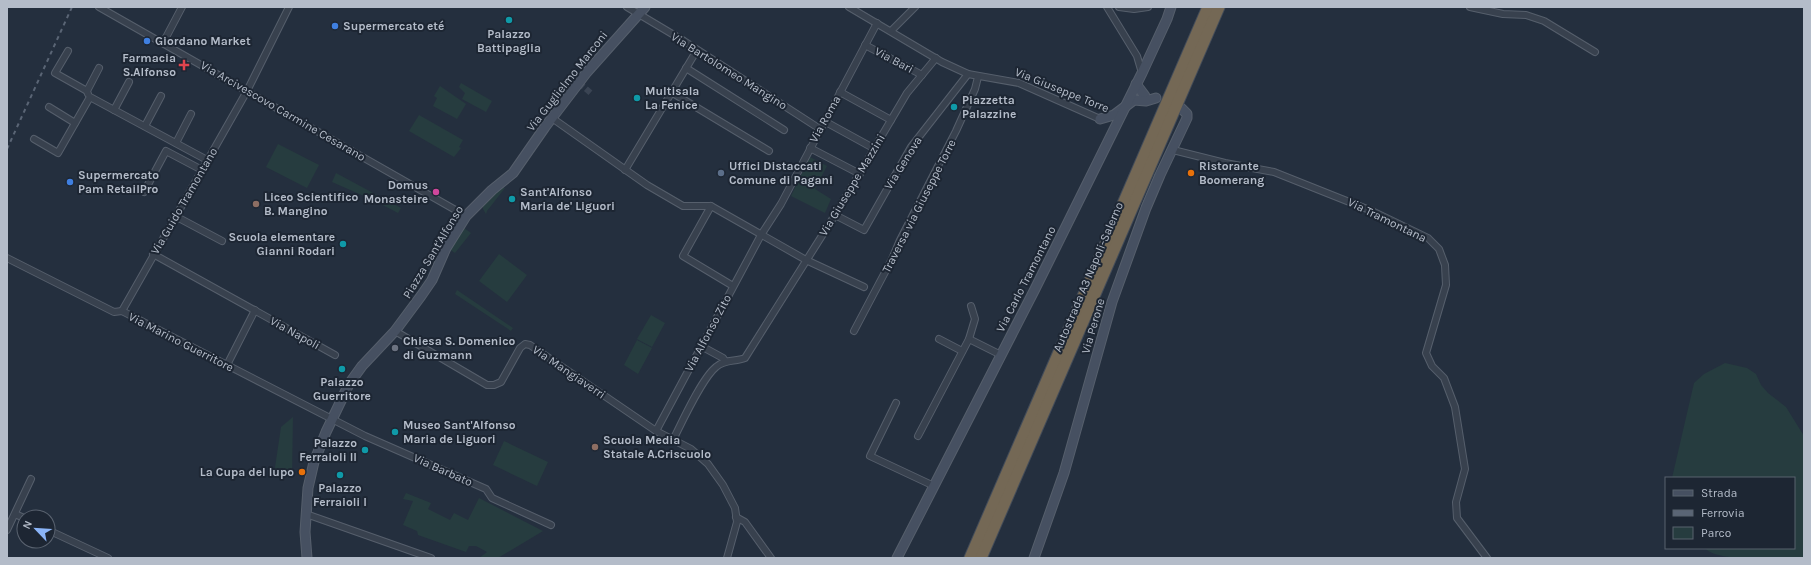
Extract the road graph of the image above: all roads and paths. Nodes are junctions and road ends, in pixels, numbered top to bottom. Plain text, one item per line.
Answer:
1 (99, 7) edge
2 (182, 7) edge
3 (290, 7) edge
4 (627, 7) edge
5 (645, 7) edge
6 (849, 7) edge
7 (915, 7) edge
8 (1107, 7) edge
9 (1119, 7) edge
10 (1148, 7) edge
11 (1171, 7) edge
12 (1208, 7) edge
13 (1218, 7) edge
14 (1470, 7) edge
15 (638, 14) junction
16 (877, 23) junction
17 (891, 31) junction
18 (163, 43) junction
19 (865, 45) junction
20 (697, 50) junction
21 (68, 51) dead end
22 (1595, 52) dead end
23 (936, 58) junction
24 (99, 68) dead end
25 (686, 68) junction
26 (1142, 73) junction
27 (968, 74) junction
28 (922, 75) junction
29 (978, 77) junction
30 (129, 82) dead end
31 (1136, 84) junction
32 (247, 91) junction
33 (672, 92) junction
34 (840, 92) junction
35 (88, 94) junction
36 (1131, 94) junction
37 (161, 96) dead end
38 (1145, 96) junction
39 (1125, 106) junction
40 (49, 107) dead end
41 (1182, 108) dead end
42 (114, 110) junction
43 (191, 114) dead end
44 (552, 118) junction
45 (1100, 119) junction
46 (891, 120) junction
47 (824, 121) junction
48 (75, 123) junction
49 (145, 126) junction
50 (1115, 126) junction
51 (820, 129) junction
52 (784, 130) dead end
53 (34, 139) dead end
54 (1107, 142) junction
55 (176, 143) junction
56 (810, 148) junction
57 (874, 149) junction
58 (1173, 150) junction
59 (769, 151) dead end
60 (207, 160) junction
61 (202, 170) junction
62 (625, 170) junction
63 (513, 173) joint
64 (860, 174) junction
65 (144, 192) dead end
66 (711, 206) junction
67 (835, 215) junction
68 (175, 216) junction
69 (466, 216) junction
70 (761, 235) junction
71 (222, 241) dead end
72 (153, 254) junction
73 (7, 258) edge
74 (806, 260) junction
75 (733, 286) junction
76 (864, 287) dead end
77 (971, 306) dead end
78 (255, 310) junction
79 (122, 311) junction
80 (395, 331) junction
81 (854, 332) dead end
82 (939, 339) dead end
83 (969, 339) junction
84 (701, 346) junction
85 (962, 351) junction
86 (335, 355) dead end
87 (1001, 355) junction
88 (725, 361) junction
89 (226, 365) junction
90 (896, 403) dead end
91 (332, 419) junction
92 (656, 431) junction
93 (918, 436) dead end
94 (673, 440) junction
95 (31, 479) dead end
96 (934, 486) junction
97 (15, 514) joint
98 (306, 514) junction
99 (736, 517) junction
100 (551, 525) dead end
101 (7, 530) edge
102 (56, 534) edge
103 (108, 558) edge
104 (307, 558) edge
105 (431, 558) edge
106 (727, 558) edge
107 (771, 558) edge
108 (897, 558) edge
109 (970, 558) edge
110 (980, 558) edge
111 (1034, 558) edge
112 (1487, 558) edge

1 - 18 street, Via Arcivescovo Carmine Cesarano
2 - 18 street
3 - 32 street, Via Guido Tramontano
4 - 15 street, Via Bartolomeo Mangino
5 - 15 street, Via Guglielmo Marconi
6 - 16 street, Via Giuseppe Torre
7 - 17 street
8 - 26 street
9 - 10 street
11 - 26 street, Via Carlo Tramontano
12 - 109 highway, Autostrada A3 Napoli-Salerno
13 - 110 highway, Autostrada A3 Napoli-Salerno
14 - 22 street
15 - 20 street, Via Bartolomeo Mangino
15 - 44 street, Via Guglielmo Marconi
16 - 17 street, Via Giuseppe Torre
16 - 19 street, Via Roma
17 - 23 street, Via Giuseppe Torre
18 - 32 street, Via Arcivescovo Carmine Cesarano
19 - 28 street, Via Bari
19 - 34 street, Via Roma
20 - 25 street
20 - 51 street, Via Bartolomeo Mangino
21 - 35 street
23 - 27 street, Via Giuseppe Torre
23 - 28 street, Via Giuseppe Mazzini
24 - 35 street
25 - 33 street
25 - 52 street
26 - 31 street, Via Carlo Tramontano
27 - 29 street, Via Giuseppe Torre
27 - 67 street, Via Genova
28 - 46 street, Via Giuseppe Mazzini
29 - 45 street, Via Giuseppe Torre
29 - 81 street, Traversa via Giuseppe Torre
30 - 42 street
31 - 36 street, Via Carlo Tramontano
31 - 38 street
32 - 60 street, Via Guido Tramontano
32 - 69 street, Via Arcivescovo Carmine Cesarano
33 - 59 street
33 - 62 street
34 - 46 street
34 - 47 street, Via Roma
35 - 42 street
35 - 48 street
36 - 38 street
36 - 39 street, Via Carlo Tramontano
37 - 49 street
38 - 39 street
39 - 45 street
39 - 50 street, Via Carlo Tramontano
40 - 48 street
41 - 58 street, Via Perone
42 - 49 street
43 - 55 street
44 - 62 street
44 - 63 street, Via Guglielmo Marconi
45 - 50 street, Via Giuseppe Torre
45 - 54 street
46 - 57 street, Via Giuseppe Mazzini
47 - 51 street, Via Roma
47 - 57 street
48 - 53 street
49 - 55 street
50 - 54 street, Via Carlo Tramontano
51 - 56 street, Via Roma
54 - 87 street, Via Carlo Tramontano
55 - 60 street
56 - 64 street
56 - 70 street, Via Roma
57 - 64 street, Via Giuseppe Mazzini
58 - 111 street, Via Perone
58 - 112 street, Via Tramontana
60 - 61 street, Via Guido Tramontano
61 - 65 street
61 - 68 street, Via Guido Tramontano
62 - 66 street
63 - 69 street, Piazza Sant'Alfonso
64 - 67 street, Via Giuseppe Mazzini
66 - 70 street
66 - 75 street
67 - 74 street, Via Giuseppe Mazzini
68 - 71 street
68 - 72 street, Via Guido Tramontano
69 - 80 street, Piazza Sant'Alfonso
70 - 74 street
70 - 75 street, Via Alfonso Zito
72 - 78 street, Via Napoli
72 - 79 street, Via Guido Tramontano
73 - 79 street, Via Marino Guerritore
74 - 76 street
74 - 88 street, Via Giuseppe Mazzini
75 - 84 street, Via Alfonso Zito
77 - 83 street
78 - 86 street, Via Napoli
78 - 89 street
79 - 89 street, Via Marino Guerritore
80 - 91 street, Piazza Sant'Alfonso
80 - 92 street, Via Mangiaverri
82 - 85 street
83 - 85 street
83 - 87 street
84 - 88 street
84 - 92 street, Via Alfonso Zito
85 - 93 street
87 - 96 street, Via Carlo Tramontano
88 - 94 street
89 - 91 street, Via Marino Guerritore
90 - 96 street
91 - 98 street, Piazza Sant'Alfonso
91 - 100 street, Via Barbato
92 - 94 street, Via Mangiaverri
94 - 99 street, Via Mangiaverri
95 - 97 street
96 - 108 street, Via Carlo Tramontano
97 - 101 street
98 - 104 street, Piazza Sant'Alfonso
98 - 105 street
99 - 106 street
99 - 107 street
102 - 103 street

